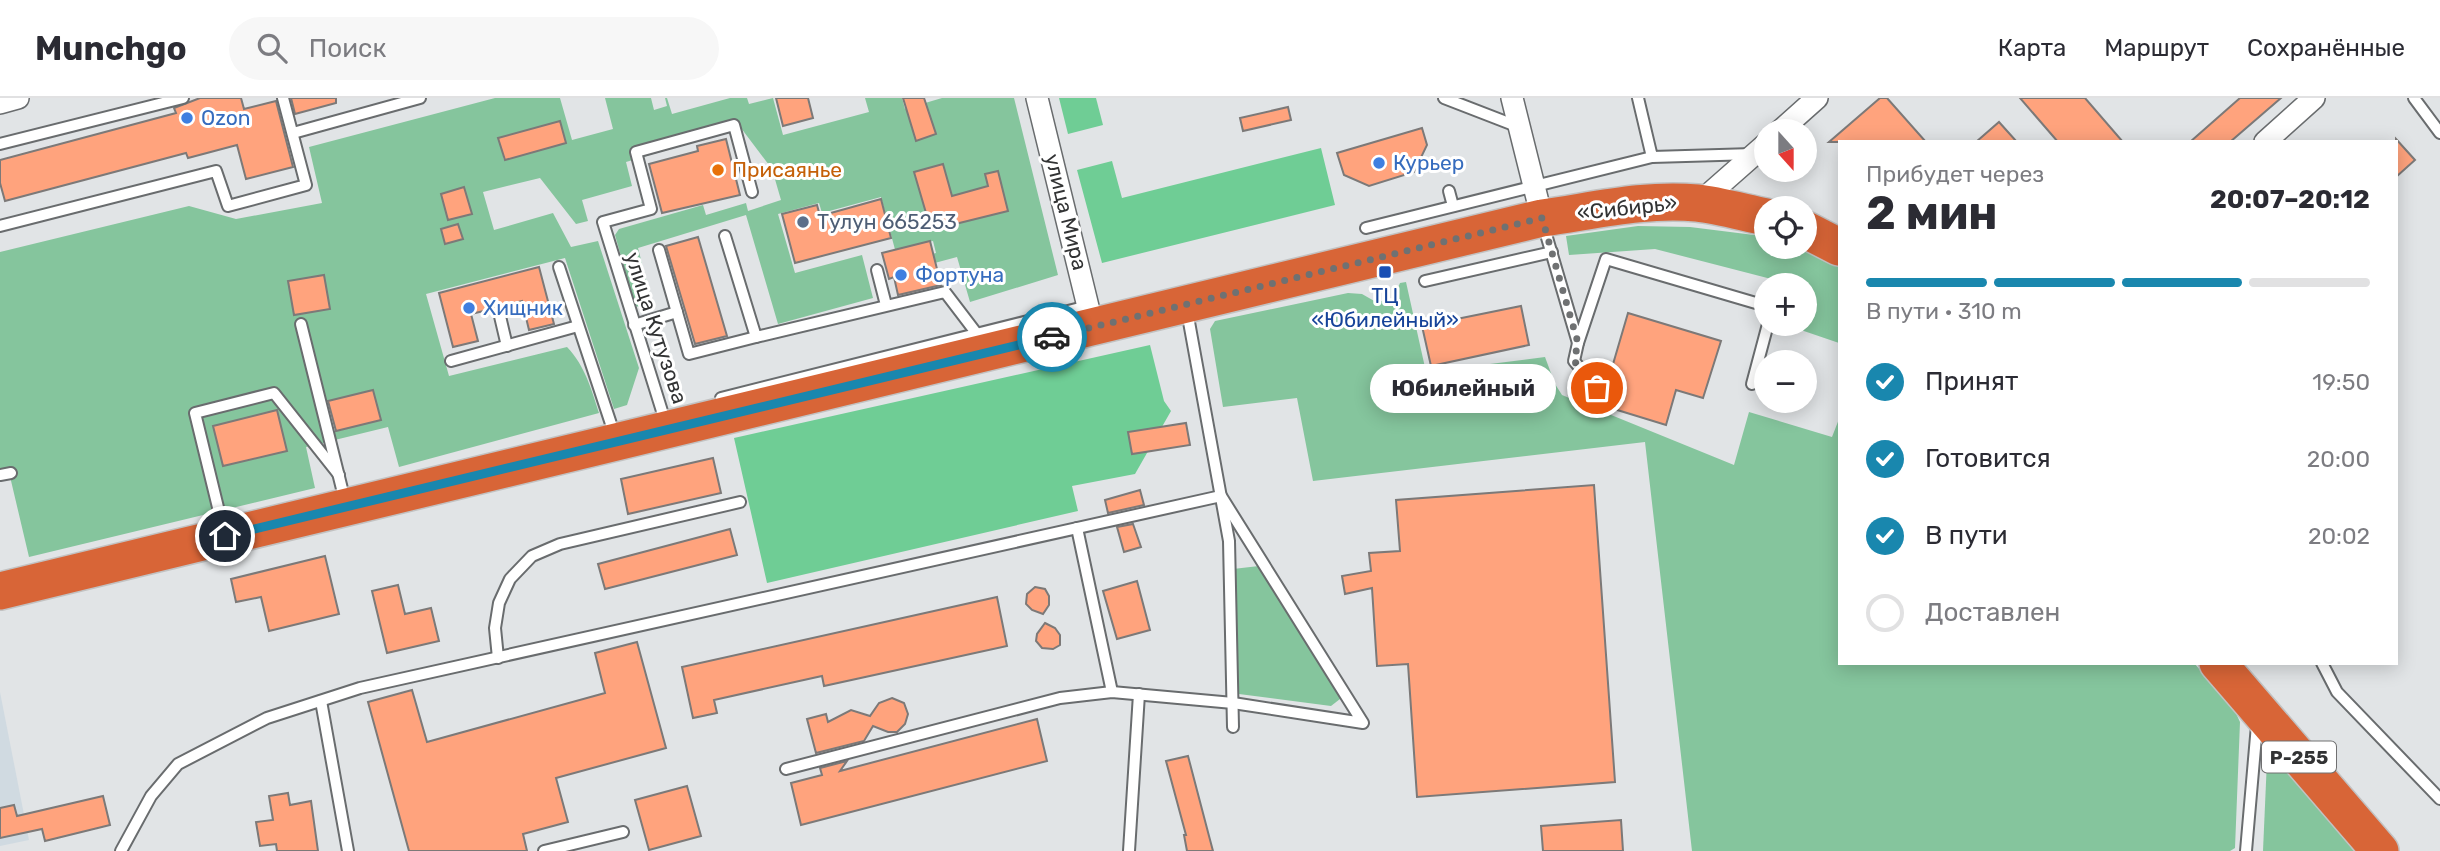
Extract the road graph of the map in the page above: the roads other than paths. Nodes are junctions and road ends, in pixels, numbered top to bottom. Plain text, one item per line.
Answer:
1 (18, 98) edge
2 (183, 98) edge
3 (283, 98) edge
4 (420, 98) edge
5 (1037, 98) edge
6 (1444, 98) edge
7 (1512, 98) edge
8 (1638, 98) edge
9 (1817, 98) edge
10 (2314, 98) edge
11 (2414, 98) edge
12 (0, 103) edge
13 (1793, 119) edge
14 (1519, 127) junction
15 (293, 133) junction
16 (2440, 133) edge
17 (2267, 140) edge
18 (0, 144) edge
19 (1754, 149) edge
20 (1754, 154) edge
21 (1652, 157) junction
22 (1449, 191) dead end
23 (752, 192) dead end
24 (1699, 203) junction
25 (1453, 206) junction
26 (1754, 214) edge
27 (1543, 219) junction
28 (0, 226) edge
29 (1366, 228) dead end
30 (725, 236) dead end
31 (1817, 236) edge
32 (1838, 246) edge
33 (659, 250) dead end
34 (559, 267) dead end
35 (877, 270) dead end
36 (1425, 281) dead end
37 (1754, 302) edge
38 (886, 305) junction
39 (1186, 305) junction
40 (499, 312) dead end
41 (677, 312) junction
42 (1091, 316) junction
43 (301, 324) dead end
44 (634, 324) junction
45 (578, 326) junction
46 (1765, 336) edge
47 (756, 337) junction
48 (1578, 343) junction
49 (507, 346) junction
50 (968, 347) junction
51 (451, 361) dead end
52 (1752, 384) dead end
53 (1597, 388) dead end
54 (715, 399) dead end
55 (668, 417) junction
56 (617, 442) junction
57 (343, 491) junction
58 (1221, 496) junction
59 (740, 502) dead end
60 (1077, 528) junction
61 (225, 536) junction
62 (0, 591) edge
63 (498, 658) junction
64 (2220, 665) edge
65 (2323, 665) edge
66 (1112, 692) junction
67 (1139, 694) junction
68 (321, 701) junction
69 (1233, 704) junction
70 (2258, 708) junction
71 (1233, 727) dead end
72 (786, 769) dead end
73 (2440, 799) edge
74 (623, 832) dead end
75 (121, 851) edge
76 (348, 851) edge
77 (544, 851) edge
78 (1129, 851) edge
79 (2246, 851) edge
80 (2380, 851) edge

1 - 12 street
2 - 18 lane
3 - 15 lane
4 - 15 lane
5 - 42 street, улица Мира
6 - 14 lane
7 - 14 street
8 - 21 lane
9 - 13 street
10 - 17 street
11 - 16 lane
14 - 27 street
15 - 28 lane
19 - 21 lane
20 - 24 street
21 - 27 lane
22 - 25 lane
23 - 44 lane, улица Кутузова
24 - 26 highway, «Сибирь»
24 - 27 highway, «Сибирь»
25 - 27 lane
25 - 29 lane
27 - 36 lane
27 - 39 highway, «Сибирь»
27 - 48 lane
30 - 47 lane
31 - 32 highway
33 - 41 lane
34 - 45 lane
35 - 38 lane
37 - 48 lane
38 - 47 lane
38 - 50 lane
39 - 42 highway, «Сибирь»
39 - 58 lane
40 - 49 lane
41 - 44 lane
41 - 47 lane
42 - 50 highway, «Сибирь»
43 - 57 lane
44 - 55 lane, улица Кутузова
45 - 49 lane
45 - 56 lane
46 - 52 lane
48 - 53 lane
49 - 51 lane
50 - 54 lane
50 - 55 highway, «Сибирь»
55 - 56 highway, «Сибирь»
56 - 57 highway, «Сибирь»
57 - 61 highway, «Сибирь»
57 - 61 lane
58 - 60 lane
58 - 69 lane
58 - 69 lane
59 - 63 lane
60 - 63 lane
60 - 66 lane
61 - 62 highway, «Сибирь»
63 - 68 lane
64 - 70 highway, Р-255
65 - 73 lane
66 - 67 lane
66 - 72 lane
67 - 69 lane
67 - 78 lane
68 - 75 lane
68 - 76 lane
69 - 71 lane
70 - 79 lane
70 - 80 highway, Р-255
74 - 77 lane

